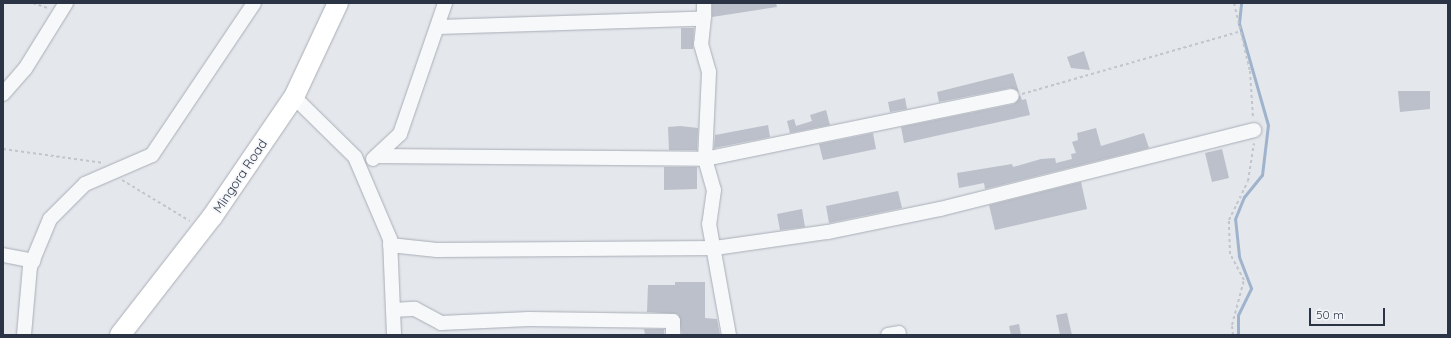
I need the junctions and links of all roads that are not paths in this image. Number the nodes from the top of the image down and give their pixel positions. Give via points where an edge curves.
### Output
1 (254, 3) edge
2 (338, 3) edge
3 (445, 3) edge
4 (63, 8) edge
5 (704, 10) edge
6 (438, 27) junction
7 (3, 94) edge
8 (1012, 96) road end
9 (294, 97) junction
10 (1254, 130) road end
11 (377, 156) junction
12 (705, 159) junction
13 (360, 169) junction
14 (390, 245) junction
15 (714, 248) junction
16 (3, 254) edge
17 (33, 261) junction
18 (393, 310) junction
19 (24, 335) edge
20 (120, 335) edge
21 (394, 335) edge
22 (673, 335) edge
23 (729, 335) edge

1 - 17 street via 152,155 85,184 50,218
2 - 9 highway, Mingora Road
3 - 6 street
4 - 7 street via 25,69
5 - 6 street
5 - 12 street via 701,44 709,72
6 - 11 street via 400,134
8 - 12 street
9 - 13 street via 355,157
9 - 20 highway, Mingora Road via 204,228
10 - 15 street via 940,209 828,232
11 - 12 street
11 - 13 street
12 - 15 street via 714,190 709,224
13 - 14 street
14 - 15 street via 437,250
14 - 18 street
15 - 23 street
16 - 17 street
17 - 19 street
18 - 21 street
18 - 22 street via 415,309 441,323 529,319 673,321

